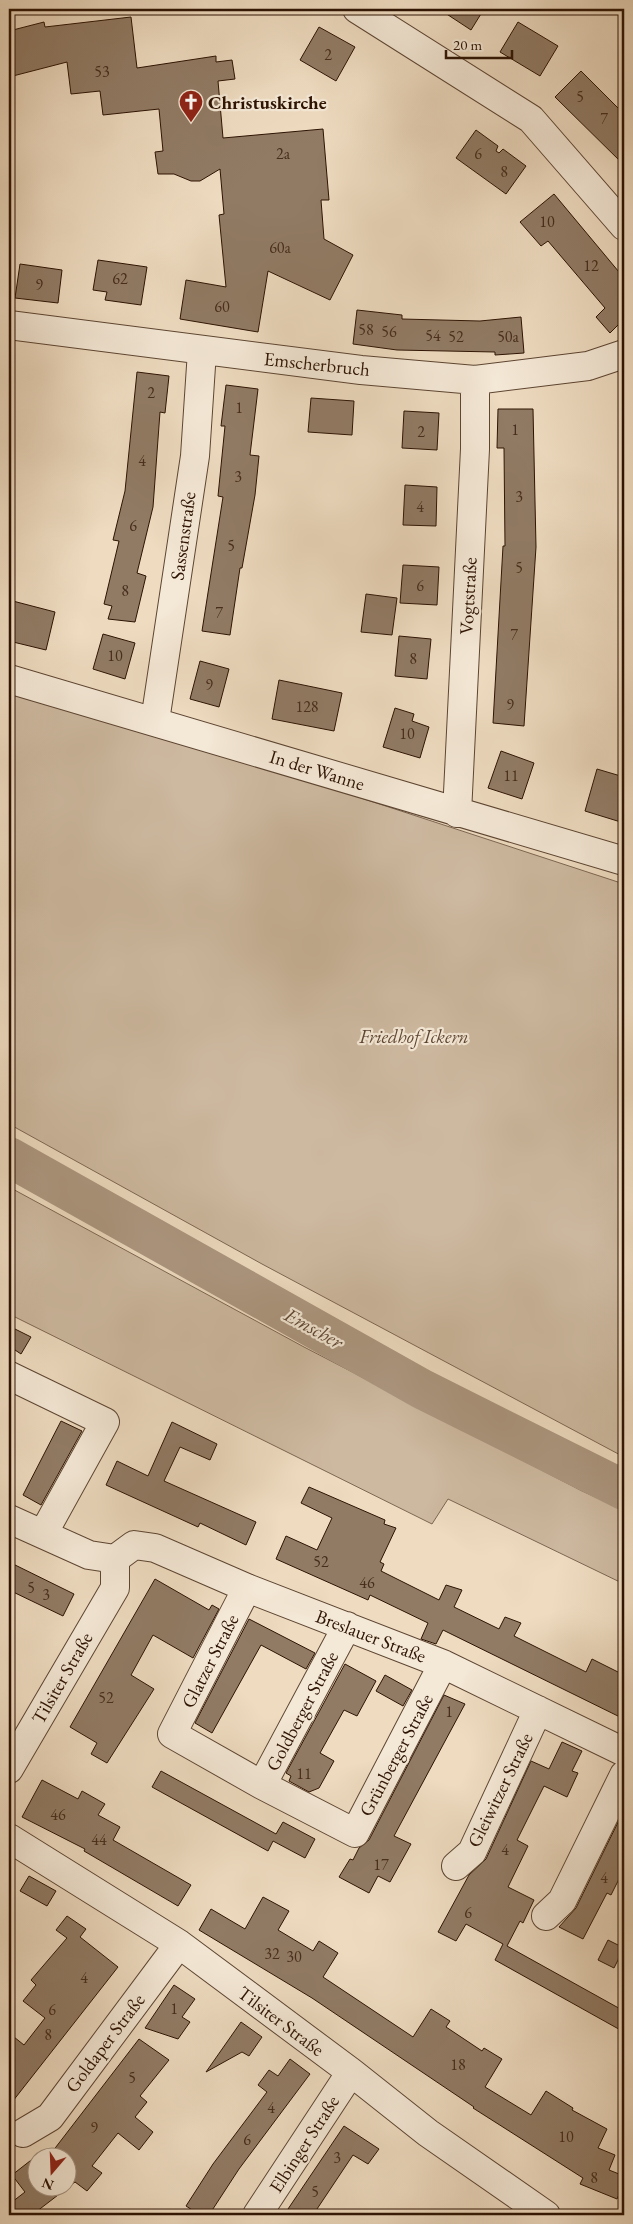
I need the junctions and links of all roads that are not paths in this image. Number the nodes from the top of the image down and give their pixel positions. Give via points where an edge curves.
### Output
1 (357, 9) edge
2 (624, 226) edge
3 (9, 325) edge
4 (202, 351) junction
5 (624, 354) edge
6 (475, 380) junction
7 (9, 679) edge
8 (155, 720) junction
9 (457, 813) junction
10 (624, 861) edge
11 (9, 1379) edge
12 (9, 1519) edge
13 (44, 1534) junction
14 (115, 1560) junction
15 (247, 1588) junction
16 (347, 1626) junction
17 (443, 1664) junction
18 (538, 1710) junction
19 (172, 1734) joint
20 (624, 1752) edge
21 (9, 1769) edge
22 (624, 1775) edge
23 (262, 1785) junction
24 (9, 1838) edge
25 (456, 1866) dead end
26 (546, 1916) dead end
27 (179, 1944) junction
28 (351, 2072) junction
29 (23, 2133) dead end
30 (543, 2214) edge
31 (257, 2215) edge

1 - 2 street via 531,119
3 - 4 street, Emscherbruch
4 - 6 street, Emscherbruch
4 - 8 street, Sassenstraße via 195,456
5 - 6 street, Emscherbruch via 588,366
6 - 9 street, Vogtstraße via 475,449
7 - 8 street, In der Wanne
8 - 9 street, In der Wanne
9 - 10 street, In der Wanne
11 - 13 street via 10,1376 105,1422
12 - 13 street
13 - 14 street via 89,1555
14 - 15 street, Breslauer Straße via 134,1546 155,1548
14 - 21 street, Tilsiter Straße via 115,1588
15 - 16 street, Breslauer Straße
15 - 19 street, Glatzer Straße
16 - 17 street, Breslauer Straße
16 - 23 street, Goldberger Straße
17 - 18 street, Breslauer Straße
17 - 23 street, Grünberger Straße via 355,1833
18 - 20 street, Breslauer Straße
18 - 25 street, Gleiwitzer Straße via 472,1852
19 - 23 street, Goldberger Straße
22 - 26 street via 562,1901
24 - 27 street, Tilsiter Straße
27 - 28 street, Tilsiter Straße
27 - 29 street, Goldaper Straße via 50,2117
28 - 30 street, Tilsiter Straße via 428,2133
28 - 31 street, Elbinger Straße

